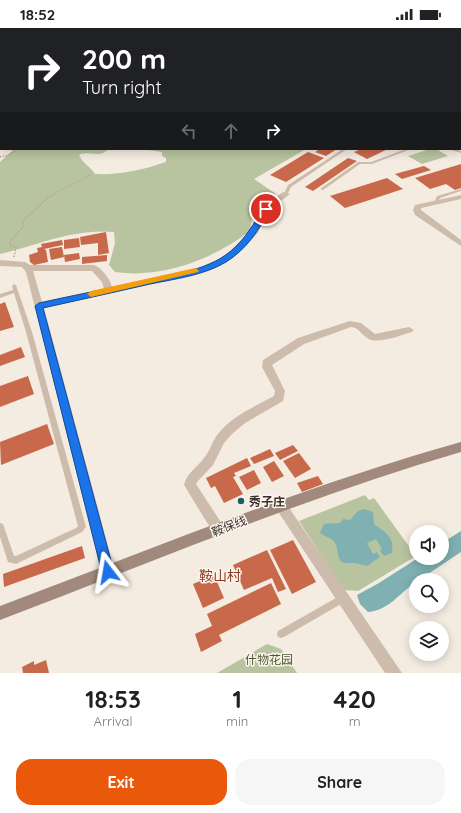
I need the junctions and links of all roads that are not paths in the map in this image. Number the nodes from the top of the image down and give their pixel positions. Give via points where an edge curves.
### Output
1 (343, 150) edge
2 (406, 150) edge
3 (322, 189) dead end
4 (461, 190) edge
5 (286, 194) joint
6 (461, 197) edge
7 (436, 203) junction
8 (461, 244) edge
9 (0, 263) edge
10 (28, 268) junction
11 (109, 290) junction
12 (0, 296) edge
13 (39, 306) junction
14 (409, 330) dead end
15 (461, 447) edge
16 (281, 506) junction
17 (0, 526) edge
18 (219, 530) junction
19 (108, 572) junction
20 (343, 598) junction
21 (0, 612) edge
22 (281, 634) dead end
23 (394, 673) edge

1 - 5 lane via 289,186
2 - 3 lane via 371,163 359,163
4 - 7 lane via 438,197
5 - 11 street via 266,209 254,232 222,261 203,269
6 - 7 street
7 - 8 street via 418,207 418,213
9 - 10 street via 25,265
10 - 11 street via 94,268 106,281
10 - 13 street
11 - 13 street
12 - 17 lane via 15,288 82,527 16,560 11,559
13 - 19 street
14 - 18 street via 371,338 354,323 301,341 267,363 280,391 279,398 246,416 228,430 214,449 210,460 190,480 190,485
15 - 16 main road, 鞍保线 via 395,466
16 - 18 main road, 鞍保线
16 - 20 street
18 - 19 main road, 鞍保线
19 - 21 main road, 鞍保线
20 - 22 lane
20 - 23 street

